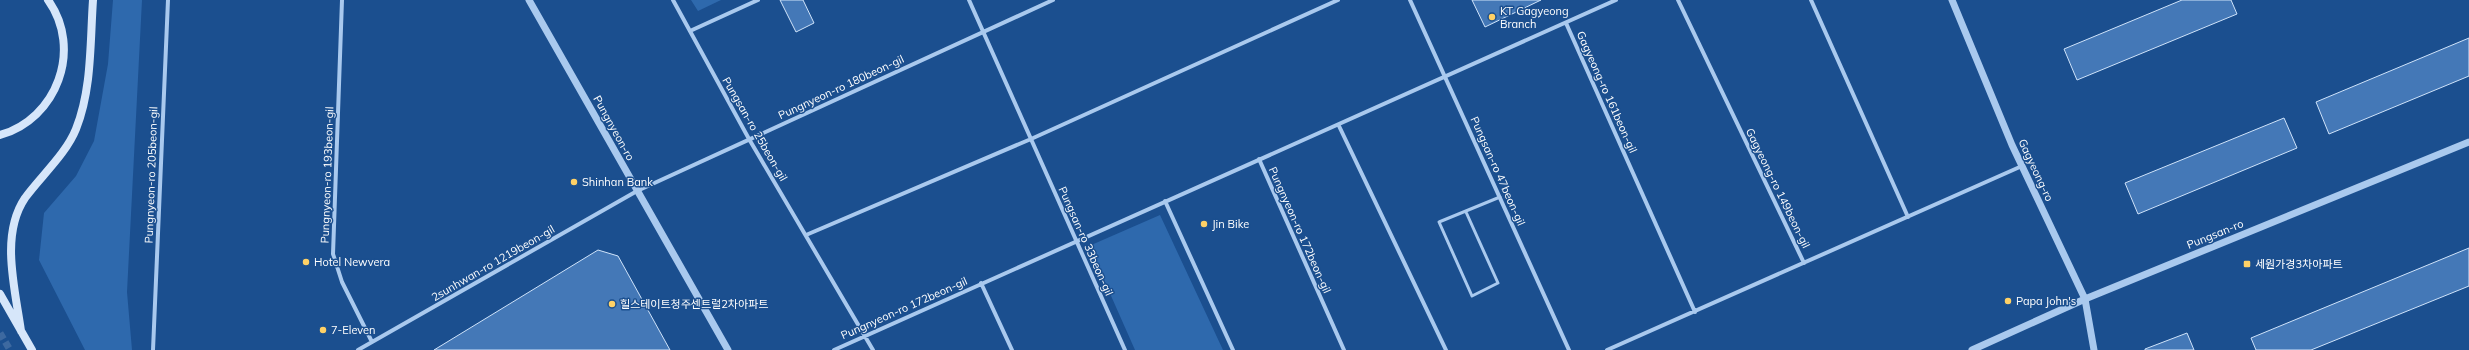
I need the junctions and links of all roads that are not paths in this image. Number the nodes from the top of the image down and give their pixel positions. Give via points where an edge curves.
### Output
1 (48, 0) edge
2 (93, 0) edge
3 (168, 0) edge
4 (342, 0) edge
5 (529, 0) edge
6 (673, 0) edge
7 (758, 0) edge
8 (969, 0) edge
9 (1053, 0) edge
10 (1338, 0) edge
11 (1410, 0) edge
12 (1616, 0) edge
13 (1678, 0) edge
14 (1811, 0) edge
15 (1952, 0) edge
16 (1566, 23) junction
17 (690, 31) junction
18 (984, 32) junction
19 (1445, 76) junction
20 (1339, 126) junction
21 (0, 135) edge
22 (749, 139) junction
23 (1031, 139) junction
24 (2469, 142) edge
25 (1259, 159) junction
26 (2022, 166) junction
27 (637, 191) junction
28 (1500, 197) junction
29 (1165, 201) junction
30 (1466, 212) junction
31 (1908, 217) junction
32 (806, 235) junction
33 (1076, 241) junction
34 (1804, 263) junction
35 (981, 283) junction
36 (0, 294) edge
37 (2085, 299) junction
38 (1695, 312) junction
39 (21, 331) junction
40 (865, 335) junction
41 (372, 342) junction
42 (32, 350) edge
43 (153, 350) edge
44 (358, 350) edge
45 (728, 350) edge
46 (834, 350) edge
47 (873, 350) edge
48 (1012, 350) edge
49 (1125, 350) edge
50 (1233, 350) edge
51 (1344, 350) edge
52 (1446, 350) edge
53 (1569, 350) edge
54 (1607, 350) edge
55 (1972, 350) edge
56 (2094, 350) edge

1 - 21 main road via 58,19 63,44 63,64 59,81 51,98 39,112 20,127
2 - 39 main road via 87,88 80,117 69,142 20,205 12,225 11,252
3 - 43 street, Pungnyeon-ro 205beon-gil
4 - 41 street, Pungnyeon-ro 193beon-gil via 333,254 342,282
5 - 27 street, Pungnyeon-ro
6 - 17 street, Pungsan-ro 25beon-gil
7 - 17 street
8 - 18 street
9 - 18 street, Pungnyeon-ro 180beon-gil
10 - 23 street
11 - 19 street, Pungsan-ro 47beon-gil
12 - 16 street, Gagyeong-ro 161beon-gil
13 - 34 street, Gagyeong-ro 149beon-gil
14 - 31 street
15 - 26 street, Gagyeong-ro
16 - 19 street, Gagyeong-ro 161beon-gil
16 - 38 street, Gagyeong-ro 161beon-gil
17 - 22 street, Pungsan-ro 25beon-gil
18 - 22 street, Pungnyeon-ro 180beon-gil
18 - 23 street, Pungsan-ro 33beon-gil
19 - 20 street, Pungnyeon-ro 172beon-gil
19 - 28 street, Pungsan-ro 47beon-gil
20 - 25 street, Pungnyeon-ro 172beon-gil
20 - 52 street
22 - 27 street, Pungnyeon-ro 180beon-gil
22 - 32 street, Pungsan-ro 25beon-gil
23 - 32 street
23 - 33 street, Pungsan-ro 33beon-gil
24 - 37 street, Pungsan-ro
25 - 29 street, Pungnyeon-ro 172beon-gil
25 - 51 street, Pungnyeon-ro 172beon-gil
26 - 31 street, Gagyeong-ro 149beon-gil
26 - 37 street, Gagyeong-ro
27 - 41 street, 2sunhwan-ro 1219beon-gil
27 - 45 street, Pungnyeon-ro
28 - 30 lane
28 - 53 street, Pungsan-ro 47beon-gil
29 - 33 street, Pungnyeon-ro 172beon-gil
29 - 50 street
30 - 30 lane via 1498,283 1472,296 1439,222
31 - 34 street, Gagyeong-ro 149beon-gil
32 - 40 street, Pungsan-ro 25beon-gil
33 - 35 street, Pungnyeon-ro 172beon-gil
33 - 49 street, Pungsan-ro 33beon-gil
34 - 38 street, Gagyeong-ro 149beon-gil
35 - 40 street, Pungnyeon-ro 172beon-gil
35 - 48 street, Pungnyeon-ro 172beon-gil
36 - 39 main road
37 - 55 street, Pungsan-ro
37 - 56 street, Gagyeong-ro
38 - 54 street, Gagyeong-ro 149beon-gil
39 - 42 main road
40 - 46 street, Pungnyeon-ro 172beon-gil
40 - 47 street, Pungsan-ro 25beon-gil
41 - 44 street, 2sunhwan-ro 1219beon-gil

